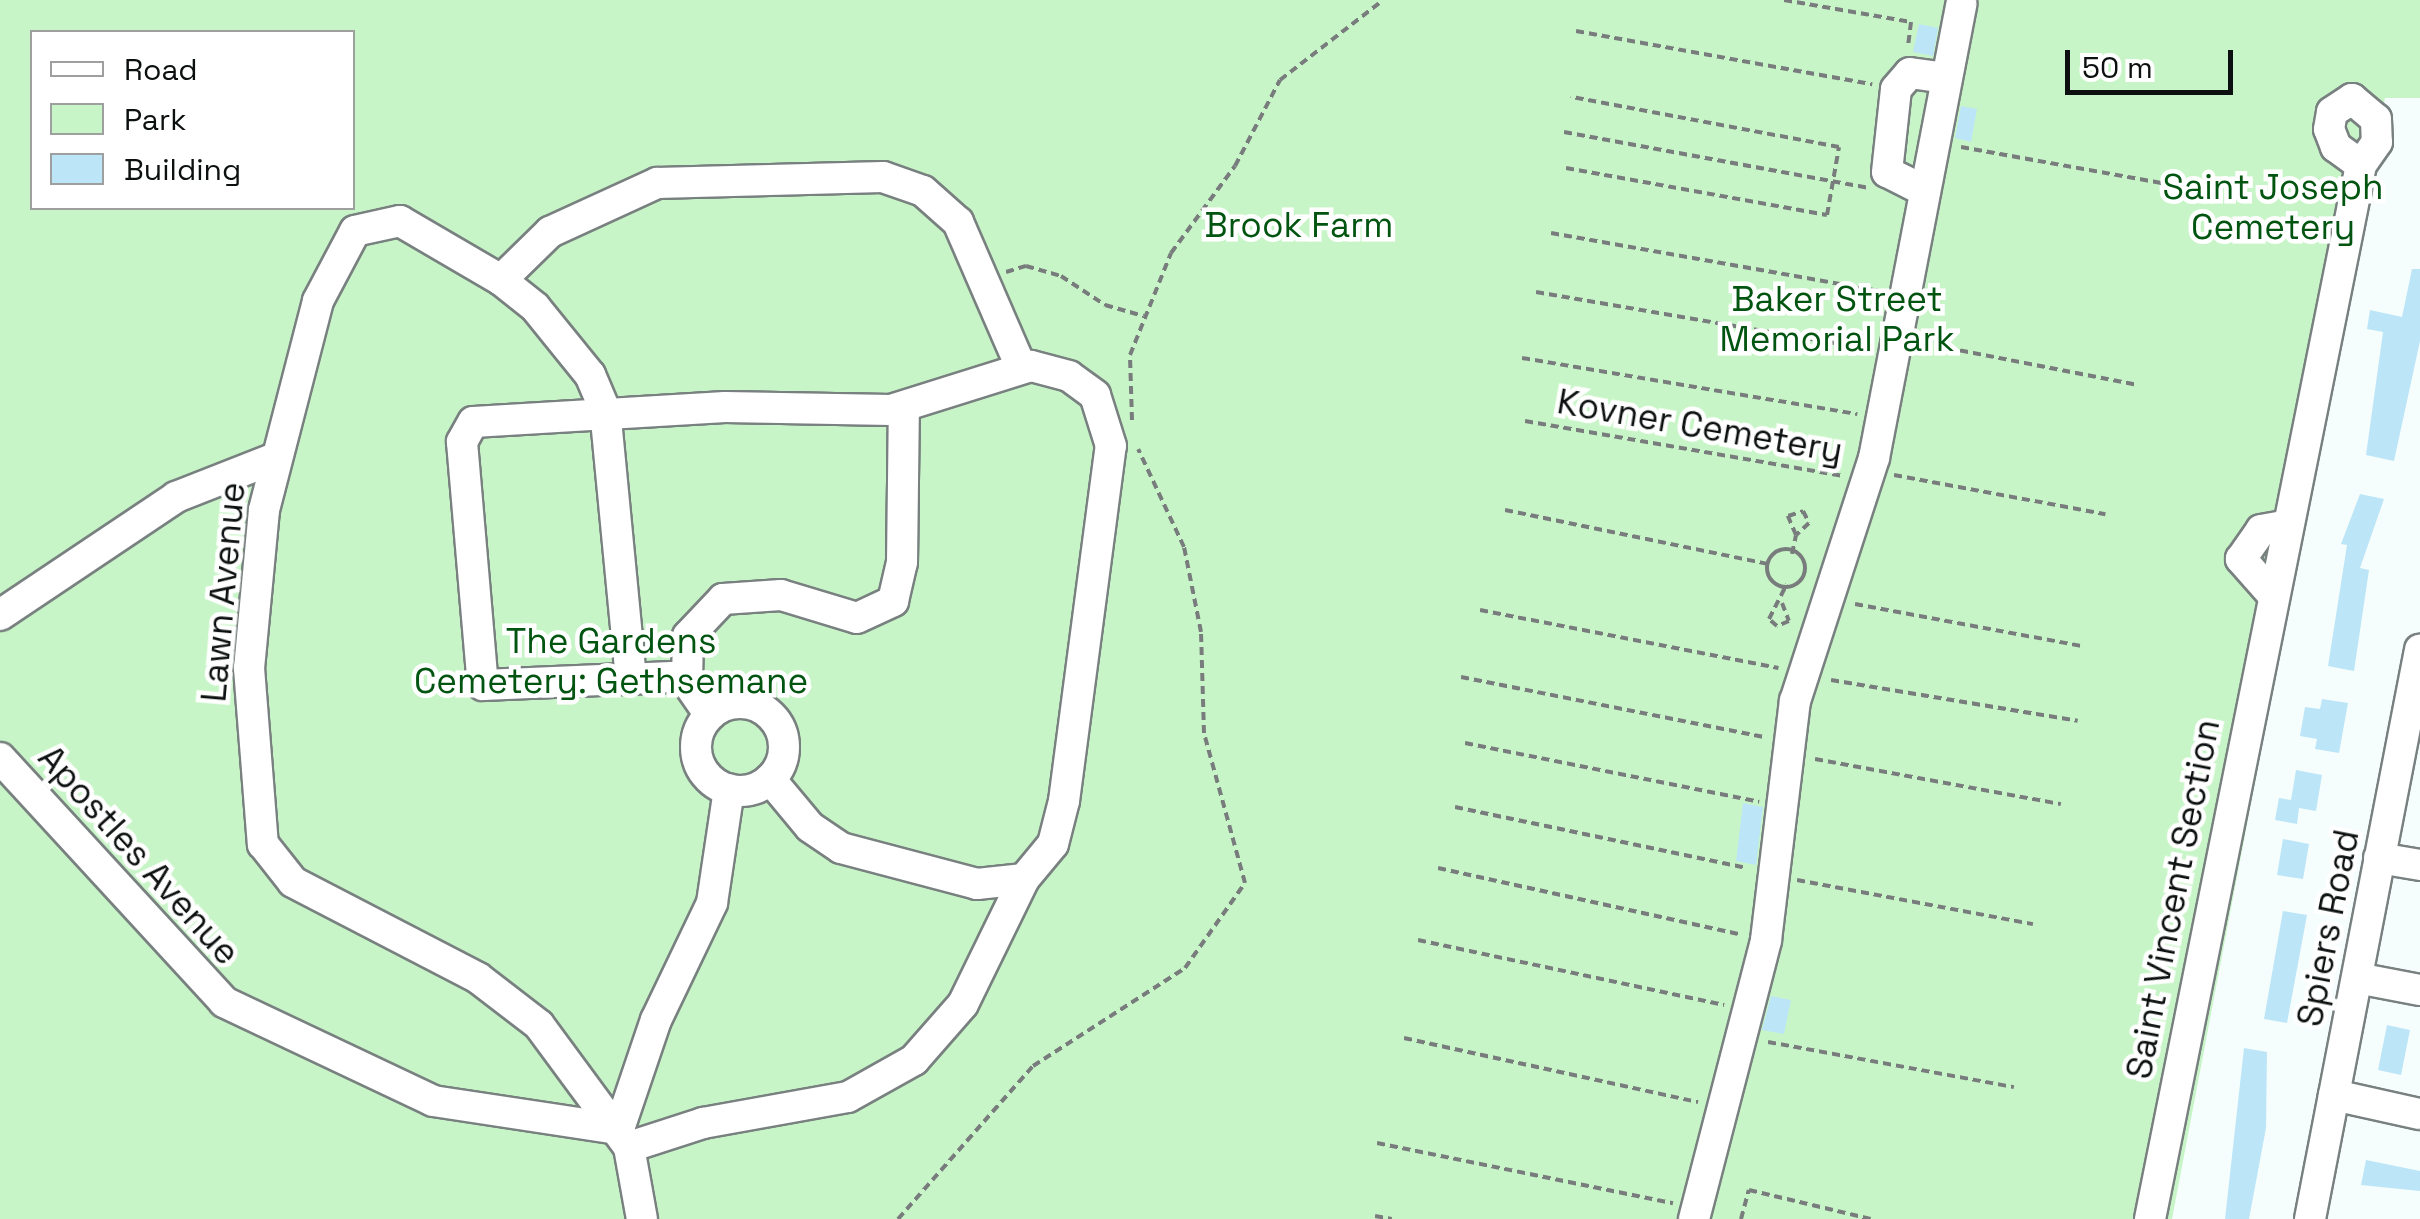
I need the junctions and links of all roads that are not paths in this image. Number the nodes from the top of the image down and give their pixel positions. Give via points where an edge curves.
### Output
1 (1962, 3) dead end
2 (1947, 78) junction
3 (2361, 164) dead end
4 (1914, 188) junction
5 (501, 280) junction
6 (1020, 367) junction
7 (904, 409) junction
8 (605, 410) junction
9 (273, 458) junction
10 (0, 615) edge
11 (2420, 650) edge
12 (632, 679) junction
13 (687, 682) junction
14 (710, 714) junction
15 (2412, 729) edge
16 (0, 758) edge
17 (770, 779) junction
18 (729, 790) junction
19 (2380, 858) junction
20 (2420, 865) edge
21 (1024, 879) junction
22 (2357, 978) junction
23 (2420, 990) edge
24 (2334, 1095) junction
25 (2420, 1114) edge
26 (624, 1138) junction
27 (1696, 1213) edge
28 (642, 1219) edge
29 (2150, 1219) edge
30 (2310, 1219) edge

1 - 2 street
2 - 4 street via 1935,142
2 - 4 street via 1900,82 1885,164
3 - 29 street, Saint Vincent Section
4 - 27 street via 1905,295 1869,475 1802,674 1766,940
5 - 6 street via 550,232 657,183 855,175 903,182 934,198 965,232
5 - 8 street, Lawn Avenue via 583,365
5 - 9 street, Lawn Avenue via 400,222 356,231 318,301
6 - 7 street
6 - 21 street via 1078,380 1100,402 1110,436 1064,802 1053,844
7 - 8 street
7 - 13 street via 902,563 893,600 857,618 781,594 723,600 688,636
8 - 12 street
8 - 12 street via 487,416 467,427 462,442 478,664 490,689
9 - 10 street via 176,497
9 - 26 street, Lawn Avenue via 249,668 265,852 293,882 520,1008
11 - 15 street, Spiers Road
12 - 13 street
13 - 14 street
14 - 17 street via 743,703 775,719 784,754
14 - 18 street via 698,732 698,761
15 - 19 street, Spiers Road
16 - 26 street, Apostles Avenue via 224,1002 434,1101
17 - 18 street
17 - 21 street via 810,827 842,848 978,884
18 - 26 street via 712,902 656,1020
19 - 20 street
19 - 22 street, Spiers Road
21 - 26 street via 952,1021 898,1072 834,1102
22 - 23 street
22 - 24 street, Spiers Road
24 - 25 street
24 - 30 street, Spiers Road
26 - 28 street

